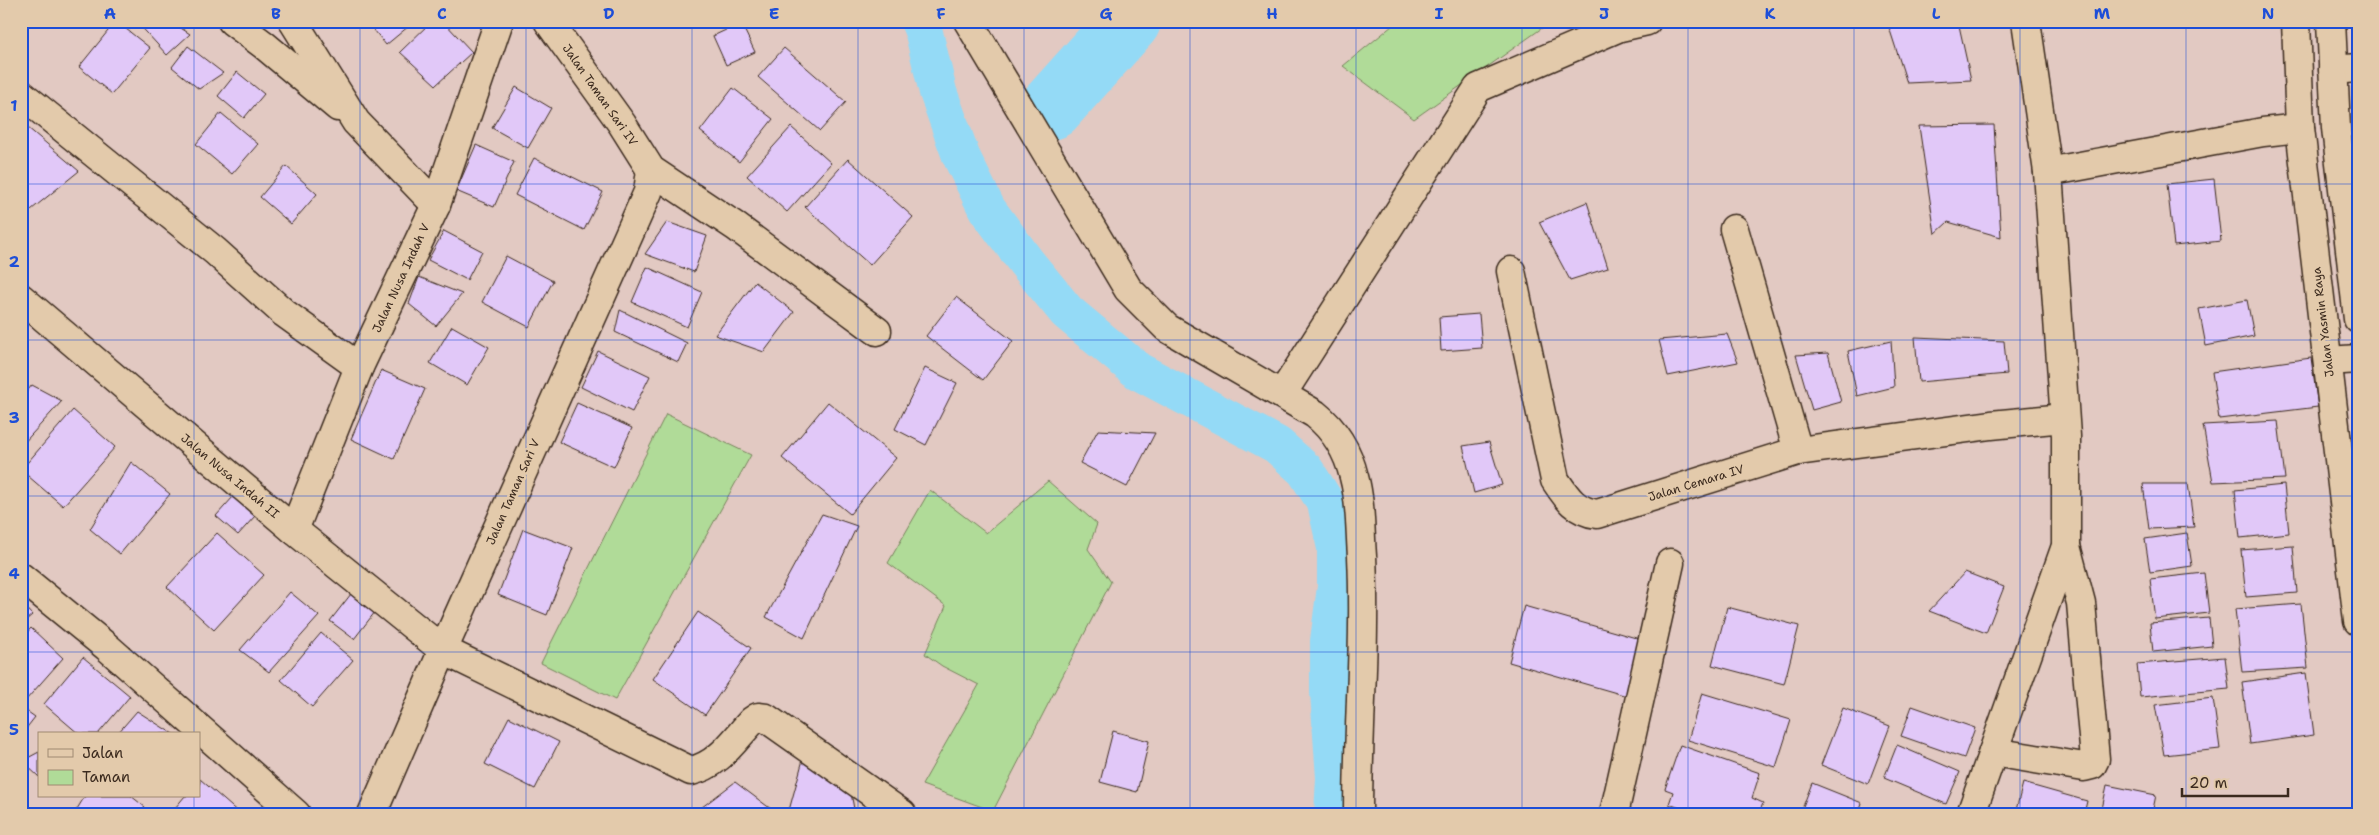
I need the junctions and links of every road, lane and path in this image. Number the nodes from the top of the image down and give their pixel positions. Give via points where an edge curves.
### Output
1 (232, 21) edge
2 (293, 21) edge
3 (499, 21) edge
4 (548, 21) edge
5 (968, 21) edge
6 (1647, 21) edge
7 (2026, 21) edge
8 (2296, 21) edge
9 (2331, 21) edge
10 (2345, 69) edge
11 (21, 94) edge
12 (356, 122) junction
13 (2300, 128) junction
14 (651, 170) junction
15 (2048, 172) junction
16 (436, 204) junction
17 (1734, 228) dead end
18 (1510, 271) dead end
19 (21, 298) edge
20 (2358, 319) edge
21 (876, 331) dead end
22 (2358, 358) edge
23 (2328, 361) junction
24 (359, 367) junction
25 (1282, 394) junction
26 (2064, 418) junction
27 (1798, 451) junction
28 (294, 530) junction
29 (2066, 546) junction
30 (1670, 563) dead end
31 (21, 577) edge
32 (2358, 621) edge
33 (443, 650) junction
34 (1993, 752) junction
35 (296, 814) edge
36 (372, 814) edge
37 (902, 814) edge
38 (1358, 814) edge
39 (1614, 814) edge
40 (1971, 814) edge

1 - 12 street
2 - 12 street
3 - 16 street, Jalan Nusa Indah V
4 - 14 street, Jalan Taman Sari IV
5 - 25 street via 1128,289 1167,328
6 - 25 street via 1620,27 1478,88
7 - 15 street
8 - 13 street, Jalan Yasmin Raya
9 - 10 street
10 - 20 street via 2336,128
11 - 24 street via 215,252 284,313
12 - 16 street
13 - 15 street
13 - 23 street, Jalan Yasmin Raya
14 - 21 street via 735,226
14 - 33 street, Jalan Taman Sari V via 648,192
15 - 26 street
16 - 24 street, Jalan Nusa Indah V
17 - 27 street
18 - 27 street, Jalan Cemara IV via 1555,480 1569,502 1585,512 1597,514
19 - 28 street, Jalan Nusa Indah II
22 - 23 street
23 - 32 street, Jalan Yasmin Raya
24 - 28 street, Jalan Nusa Indah V
25 - 38 street via 1329,426 1342,445 1354,477 1360,518 1364,598
26 - 27 street, Jalan Cemara IV
26 - 29 street
28 - 33 street, Jalan Nusa Indah II
29 - 34 street
29 - 34 street via 2081,603 2095,759 2092,765 2084,767
30 - 39 street
31 - 35 street via 107,647
33 - 36 street, Jalan Taman Sari V
33 - 37 street, Jalan Nusa Indah II via 691,771 703,769 714,762 752,721 758,717 766,718
34 - 40 street

